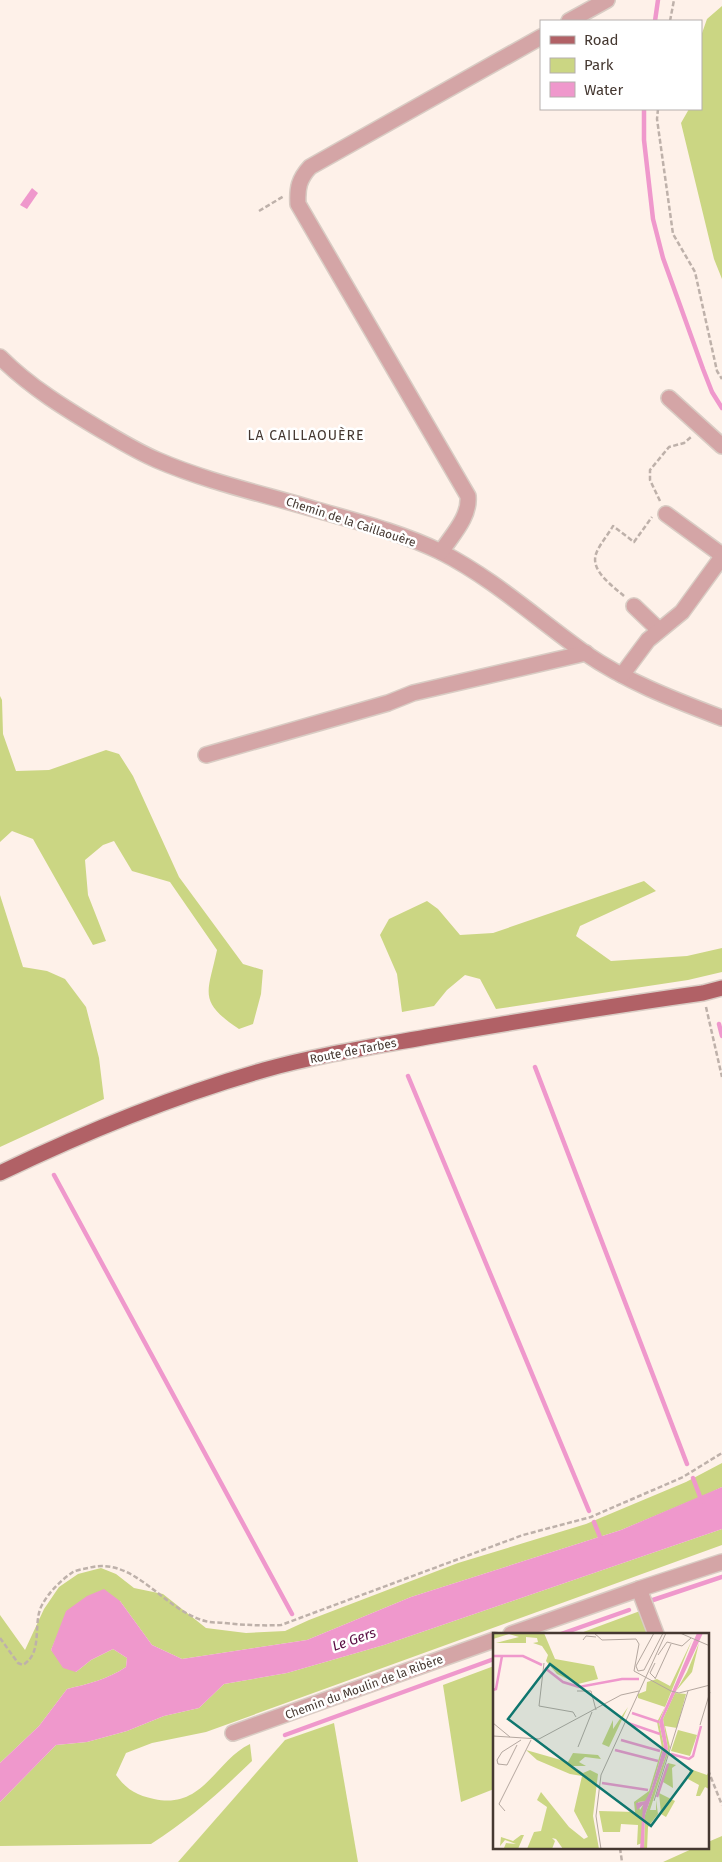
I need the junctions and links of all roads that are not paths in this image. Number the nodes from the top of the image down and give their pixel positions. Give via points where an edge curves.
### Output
1 (607, 0) edge
2 (571, 20) edge
3 (540, 38) edge
4 (0, 357) edge
5 (669, 398) dead end
6 (722, 446) edge
7 (666, 514) road end
8 (440, 552) junction
9 (722, 556) edge
10 (634, 606) road end
11 (659, 630) junction
12 (586, 654) junction
13 (622, 675) junction
14 (722, 718) edge
15 (206, 755) dead end
16 (722, 988) edge
17 (0, 1173) edge
18 (722, 1562) edge
19 (639, 1589) junction
20 (514, 1633) edge
21 (656, 1633) edge
22 (493, 1640) edge
23 (233, 1734) dead end

1 - 2 street
3 - 8 street via 310,167 297,188 298,204 468,496 466,515
4 - 8 street, Chemin de la Caillaouère via 24,379 80,418 157,460 376,527
5 - 6 street
7 - 9 street
8 - 12 street, Chemin de la Caillaouère via 512,596
9 - 11 street via 682,612
10 - 11 street
11 - 13 street
12 - 13 street, Chemin de la Caillaouère
12 - 15 street via 412,693 388,703
13 - 14 street, Chemin de la Caillaouère via 666,697
16 - 17 main road, Route de Tarbes via 326,1055 271,1068 114,1121
18 - 19 street
19 - 20 street
19 - 21 street
22 - 23 street, Chemin du Moulin de la Ribère

